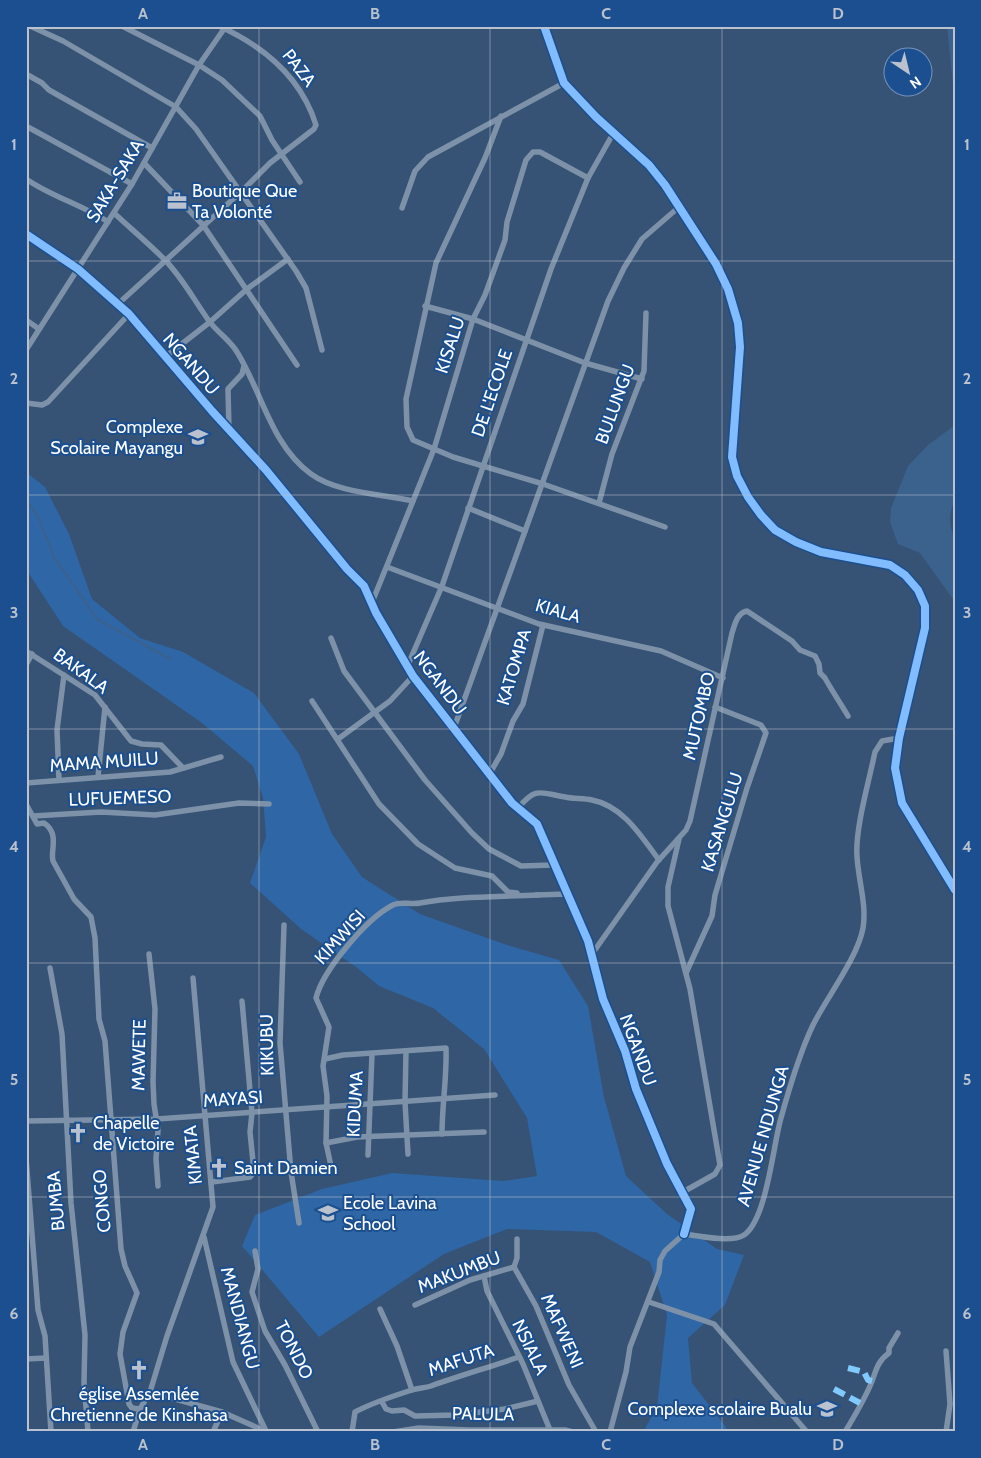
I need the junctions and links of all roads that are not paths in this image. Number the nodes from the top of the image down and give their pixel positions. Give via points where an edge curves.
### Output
1 (30, 26) edge
2 (122, 26) edge
3 (544, 26) edge
4 (223, 27) edge
5 (200, 65) junction
6 (26, 74) edge
7 (564, 83) junction
8 (176, 107) junction
9 (500, 116) junction
10 (26, 126) edge
11 (614, 132) junction
12 (152, 148) junction
13 (282, 154) junction
14 (144, 164) junction
15 (588, 178) junction
16 (26, 179) edge
17 (300, 182) dead end
18 (132, 184) junction
19 (240, 193) junction
20 (679, 207) junction
21 (402, 208) dead end
22 (114, 213) junction
23 (108, 222) junction
24 (203, 225) junction
25 (26, 234) edge
26 (288, 259) junction
27 (165, 260) junction
28 (78, 268) junction
29 (248, 289) junction
30 (118, 304) junction
31 (426, 306) junction
32 (646, 313) dead end
33 (129, 314) junction
34 (473, 319) junction
35 (26, 320) edge
36 (210, 322) junction
37 (40, 329) junction
38 (526, 341) junction
39 (26, 350) edge
40 (322, 350) dead end
41 (165, 357) junction
42 (585, 363) junction
43 (297, 365) dead end
44 (244, 366) junction
45 (642, 379) junction
46 (26, 404) edge
47 (229, 431) junction
48 (434, 449) junction
49 (482, 466) junction
50 (543, 484) junction
51 (413, 501) junction
52 (599, 503) junction
53 (468, 508) junction
54 (665, 527) dead end
55 (526, 531) junction
56 (387, 567) junction
57 (442, 586) junction
58 (371, 605) junction
59 (498, 607) junction
60 (543, 625) junction
61 (331, 638) dead end
62 (29, 652) edge
63 (26, 665) edge
64 (408, 667) junction
65 (64, 675) junction
66 (414, 676) junction
67 (723, 678) junction
68 (312, 701) dead end
69 (105, 707) junction
70 (716, 707) junction
71 (374, 712) junction
72 (848, 716) dead end
73 (454, 728) junction
74 (899, 738) junction
75 (338, 739) junction
76 (222, 757) dead end
77 (183, 768) junction
78 (490, 773) junction
79 (98, 777) junction
80 (59, 780) junction
81 (26, 783) edge
82 (26, 804) edge
83 (269, 804) dead end
84 (518, 808) junction
85 (32, 816) junction
86 (679, 838) junction
87 (659, 860) junction
88 (553, 865) junction
89 (955, 890) edge
90 (568, 894) junction
91 (538, 895) junction
92 (284, 924) dead end
93 (150, 954) dead end
94 (592, 954) junction
95 (50, 968) dead end
96 (686, 973) junction
97 (193, 978) dead end
98 (242, 1002) dead end
99 (406, 1050) junction
100 (372, 1054) junction
101 (325, 1059) junction
102 (495, 1095) dead end
103 (442, 1100) junction
104 (405, 1102) junction
105 (370, 1103) junction
106 (326, 1108) junction
107 (285, 1111) junction
108 (252, 1113) junction
109 (204, 1116) junction
110 (157, 1119) junction
111 (26, 1121) edge
112 (66, 1121) junction
113 (111, 1121) junction
114 (484, 1132) dead end
115 (442, 1134) junction
116 (406, 1135) junction
117 (368, 1137) junction
118 (326, 1143) junction
119 (408, 1154) dead end
120 (368, 1155) dead end
121 (26, 1158) edge
122 (331, 1166) dead end
123 (212, 1182) junction
124 (158, 1186) dead end
125 (683, 1192) junction
126 (299, 1223) dead end
127 (684, 1234) junction
128 (204, 1237) junction
129 (517, 1239) dead end
130 (255, 1251) dead end
131 (514, 1267) junction
132 (484, 1276) junction
133 (649, 1302) junction
134 (415, 1305) dead end
135 (380, 1309) dead end
136 (898, 1332) dead end
137 (946, 1351) dead end
138 (519, 1357) junction
139 (46, 1358) junction
140 (26, 1359) edge
141 (412, 1390) junction
142 (150, 1392) junction
143 (538, 1401) junction
144 (382, 1402) junction
145 (140, 1409) junction
146 (222, 1412) junction
147 (550, 1430) junction
148 (51, 1432) edge
149 (88, 1432) edge
150 (133, 1432) edge
151 (213, 1432) edge
152 (266, 1432) edge
153 (318, 1432) edge
154 (352, 1432) edge
155 (393, 1432) edge
156 (573, 1432) edge
157 (596, 1432) edge
158 (610, 1432) edge
159 (807, 1432) edge
160 (845, 1432) edge
161 (946, 1432) edge

1 - 8 street via 63,41
2 - 5 street
3 - 7 street
4 - 5 street, SAKA-SAKA
4 - 13 street, PAZA via 268,54 300,90 316,125
5 - 8 street, SAKA-SAKA
5 - 13 street via 222,80 260,116
6 - 12 street
7 - 9 street
7 - 11 street
8 - 12 street, SAKA-SAKA
8 - 19 street via 196,129
9 - 21 street via 420,163
9 - 31 street via 485,158 436,264
10 - 18 street
11 - 15 street, DE L'ECOLE
11 - 20 street via 649,165
12 - 14 street, SAKA-SAKA
13 - 17 street
13 - 19 street
14 - 18 street, SAKA-SAKA
14 - 24 street
15 - 34 street, KISALU via 540,152 528,156 507,222 505,240
15 - 38 street, DE L'ECOLE via 551,268
16 - 23 street
18 - 22 street, SAKA-SAKA
19 - 24 street
19 - 26 street
20 - 42 street via 642,239 624,268
20 - 74 street via 716,264 728,289 738,323 740,347 732,456 737,476 748,496 775,530 796,542 821,552 890,565 905,575 918,590 925,606 925,628
22 - 23 street, SAKA-SAKA
22 - 27 street
23 - 28 street, SAKA-SAKA
24 - 27 street
24 - 29 street
25 - 28 street, NGANDU
26 - 29 street
26 - 40 street via 306,288
27 - 30 street
27 - 36 street
28 - 30 street, NGANDU
28 - 37 street, SAKA-SAKA
29 - 36 street
29 - 43 street
30 - 33 street, NGANDU
31 - 34 street
31 - 48 street via 406,399 410,435
32 - 45 street, BULUNGU via 646,359
33 - 41 street, NGANDU
33 - 46 street via 48,402
34 - 38 street
34 - 48 street, KISALU
35 - 37 street
36 - 41 street
36 - 44 street via 237,351
37 - 39 street, SAKA-SAKA
38 - 42 street
38 - 49 street, DE L'ECOLE
41 - 47 street, NGANDU
42 - 45 street
42 - 50 street
44 - 47 street via 242,374 228,389
44 - 51 street via 258,390 276,435 309,473 359,492
45 - 52 street, BULUNGU via 612,454
47 - 58 street, NGANDU via 364,586
48 - 49 street
48 - 51 street, KISALU
49 - 50 street
49 - 53 street, DE L'ECOLE
50 - 52 street
50 - 55 street
51 - 56 street, KISALU
52 - 54 street
53 - 55 street
53 - 57 street, DE L'ECOLE
55 - 59 street
56 - 57 street, KIALA
56 - 58 street, KISALU
57 - 59 street, KIALA
57 - 64 street, DE L'ECOLE
58 - 64 street, NGANDU
59 - 60 street, KIALA
59 - 73 street
60 - 67 street, KIALA via 661,651
60 - 78 street, KATOMPA via 523,704
61 - 71 street via 344,671
62 - 63 street
62 - 65 street, BAKALA
64 - 66 street, NGANDU
65 - 69 street, BAKALA via 95,695
65 - 80 street via 57,730
66 - 71 street
66 - 73 street, NGANDU
67 - 70 street, MUTOMBO
67 - 72 street, MUTOMBO via 732,633 739,616 747,611 792,641 800,650 815,656 820,664 820,673 838,695
68 - 75 street
69 - 77 street, BAKALA via 131,741 160,745
69 - 79 street
70 - 86 street, MUTOMBO via 690,821
70 - 96 street, KASANGULU via 761,725 766,733 747,788 712,916
71 - 75 street
71 - 88 street via 441,800 489,849 521,866
73 - 78 street, NGANDU
74 - 89 street via 894,768 902,803
74 - 127 street, AVENUE NDUNGA via 882,741 874,752 857,855 864,920 862,932 812,1027 781,1118 769,1182 759,1211 747,1232 737,1238
75 - 91 street via 382,808 425,849 455,868 492,876 508,892
76 - 77 street, MAMA MUILU
77 - 79 street, MAMA MUILU via 170,772
78 - 84 street, NGANDU
79 - 80 street, MAMA MUILU
80 - 81 street, MAMA MUILU
82 - 85 street
83 - 85 street, LUFUEMESO via 239,803 155,815 101,812
84 - 87 street via 527,797 540,792 608,805 628,820
84 - 88 street, NGANDU via 537,824
85 - 113 street, CONGO via 37,824 46,824 54,840 53,861 74,899 91,917
86 - 87 street, MUTOMBO
86 - 96 street via 668,887 668,906
87 - 94 street, MUTOMBO
88 - 90 street, NGANDU
90 - 91 street
90 - 94 street, NGANDU
91 - 101 street, KIMWISI via 437,899 393,905 364,929 326,972 316,998 329,1027
92 - 107 street, KIKUBU via 280,1043
93 - 110 street, MAWETE via 155,1009 153,1097
94 - 125 street, NGANDU via 603,999 625,1051 636,1089 666,1164
95 - 112 street, BUMBA via 62,1034
96 - 125 street via 720,1165 715,1174
97 - 109 street, KIMATA
98 - 108 street
99 - 100 street
99 - 103 street via 446,1048
99 - 104 street
100 - 101 street
100 - 105 street, KIDUMA
101 - 106 street, KIMWISI
102 - 103 street, MAYASI
103 - 104 street, MAYASI
103 - 115 street
104 - 105 street, MAYASI
104 - 116 street
105 - 106 street, MAYASI
105 - 117 street, KIDUMA
106 - 107 street, MAYASI
106 - 118 street, KIMWISI
107 - 108 street, MAYASI
107 - 126 street, KIKUBU
108 - 109 street, MAYASI
108 - 123 street via 250,1132 254,1172 250,1177
109 - 110 street, MAYASI
109 - 123 street, KIMATA
110 - 113 street, MAYASI
110 - 124 street, MAWETE
111 - 112 street, MAYASI
112 - 113 street, MAYASI
112 - 149 street, BUMBA via 85,1335
113 - 145 street, CONGO via 121,1249 137,1292 123,1332 120,1354 129,1404
114 - 115 street
115 - 116 street
116 - 117 street
116 - 119 street
117 - 118 street
117 - 120 street, KIDUMA
118 - 122 street, KIMWISI
121 - 139 street via 38,1310 45,1336
123 - 128 street, KIMATA via 213,1207
125 - 127 street, NGANDU via 691,1209
127 - 133 street via 665,1250
128 - 142 street, KIMATA
128 - 152 street, MANDIANGU via 233,1362
129 - 131 street via 518,1258
130 - 153 street, TONDO via 258,1268 252,1292 265,1332
131 - 132 street, MAKUMBU
131 - 157 street, MAFWENI via 536,1306 569,1385
132 - 134 street, MAKUMBU
132 - 138 street, NSIALA via 487,1291
133 - 158 street via 630,1347
133 - 159 street via 714,1324
135 - 141 street
136 - 160 street via 889,1353 875,1370 870,1387
137 - 161 street via 950,1404
138 - 141 street, MAFUTA
138 - 143 street, NSIALA
139 - 140 street
139 - 148 street
141 - 144 street, MAFUTA
142 - 145 street, KIMATA
142 - 146 street
143 - 144 street via 505,1410 415,1416 404,1410 386,1409
143 - 147 street, NSIALA
144 - 154 street, MAFUTA via 355,1412
145 - 150 street, KIMATA
146 - 151 street
146 - 152 street
147 - 155 street, PALULA via 419,1428
147 - 156 street, PALULA

